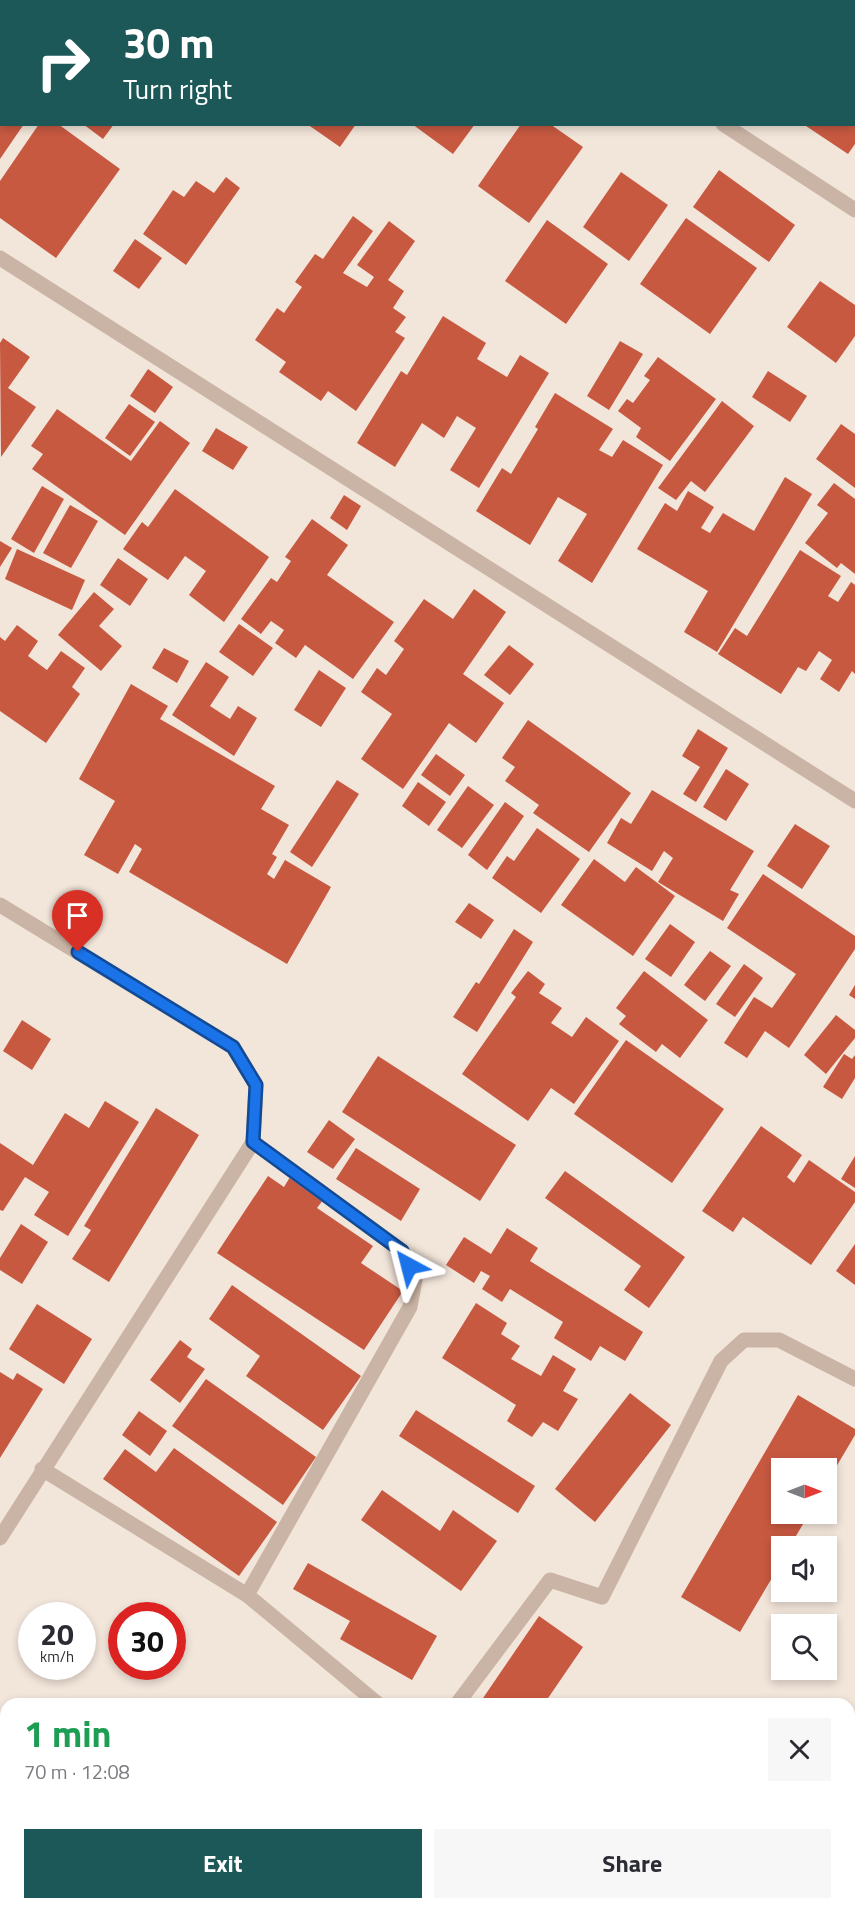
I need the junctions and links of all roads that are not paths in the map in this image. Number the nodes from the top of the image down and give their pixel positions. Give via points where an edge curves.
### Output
1 (726, 126) edge
2 (855, 210) edge
3 (0, 258) edge
4 (855, 801) edge
5 (0, 905) edge
6 (253, 1142) junction
7 (855, 1379) edge
8 (42, 1469) junction
9 (0, 1538) edge
10 (247, 1595) junction
11 (371, 1698) edge
12 (462, 1698) edge

1 - 2 street
3 - 4 street
5 - 6 street via 233,1047 256,1085
6 - 8 street
6 - 10 street via 402,1251 416,1280 410,1307
7 - 12 street via 779,1340 744,1340 721,1360 602,1597 550,1580
8 - 9 street
8 - 10 street
10 - 11 street

